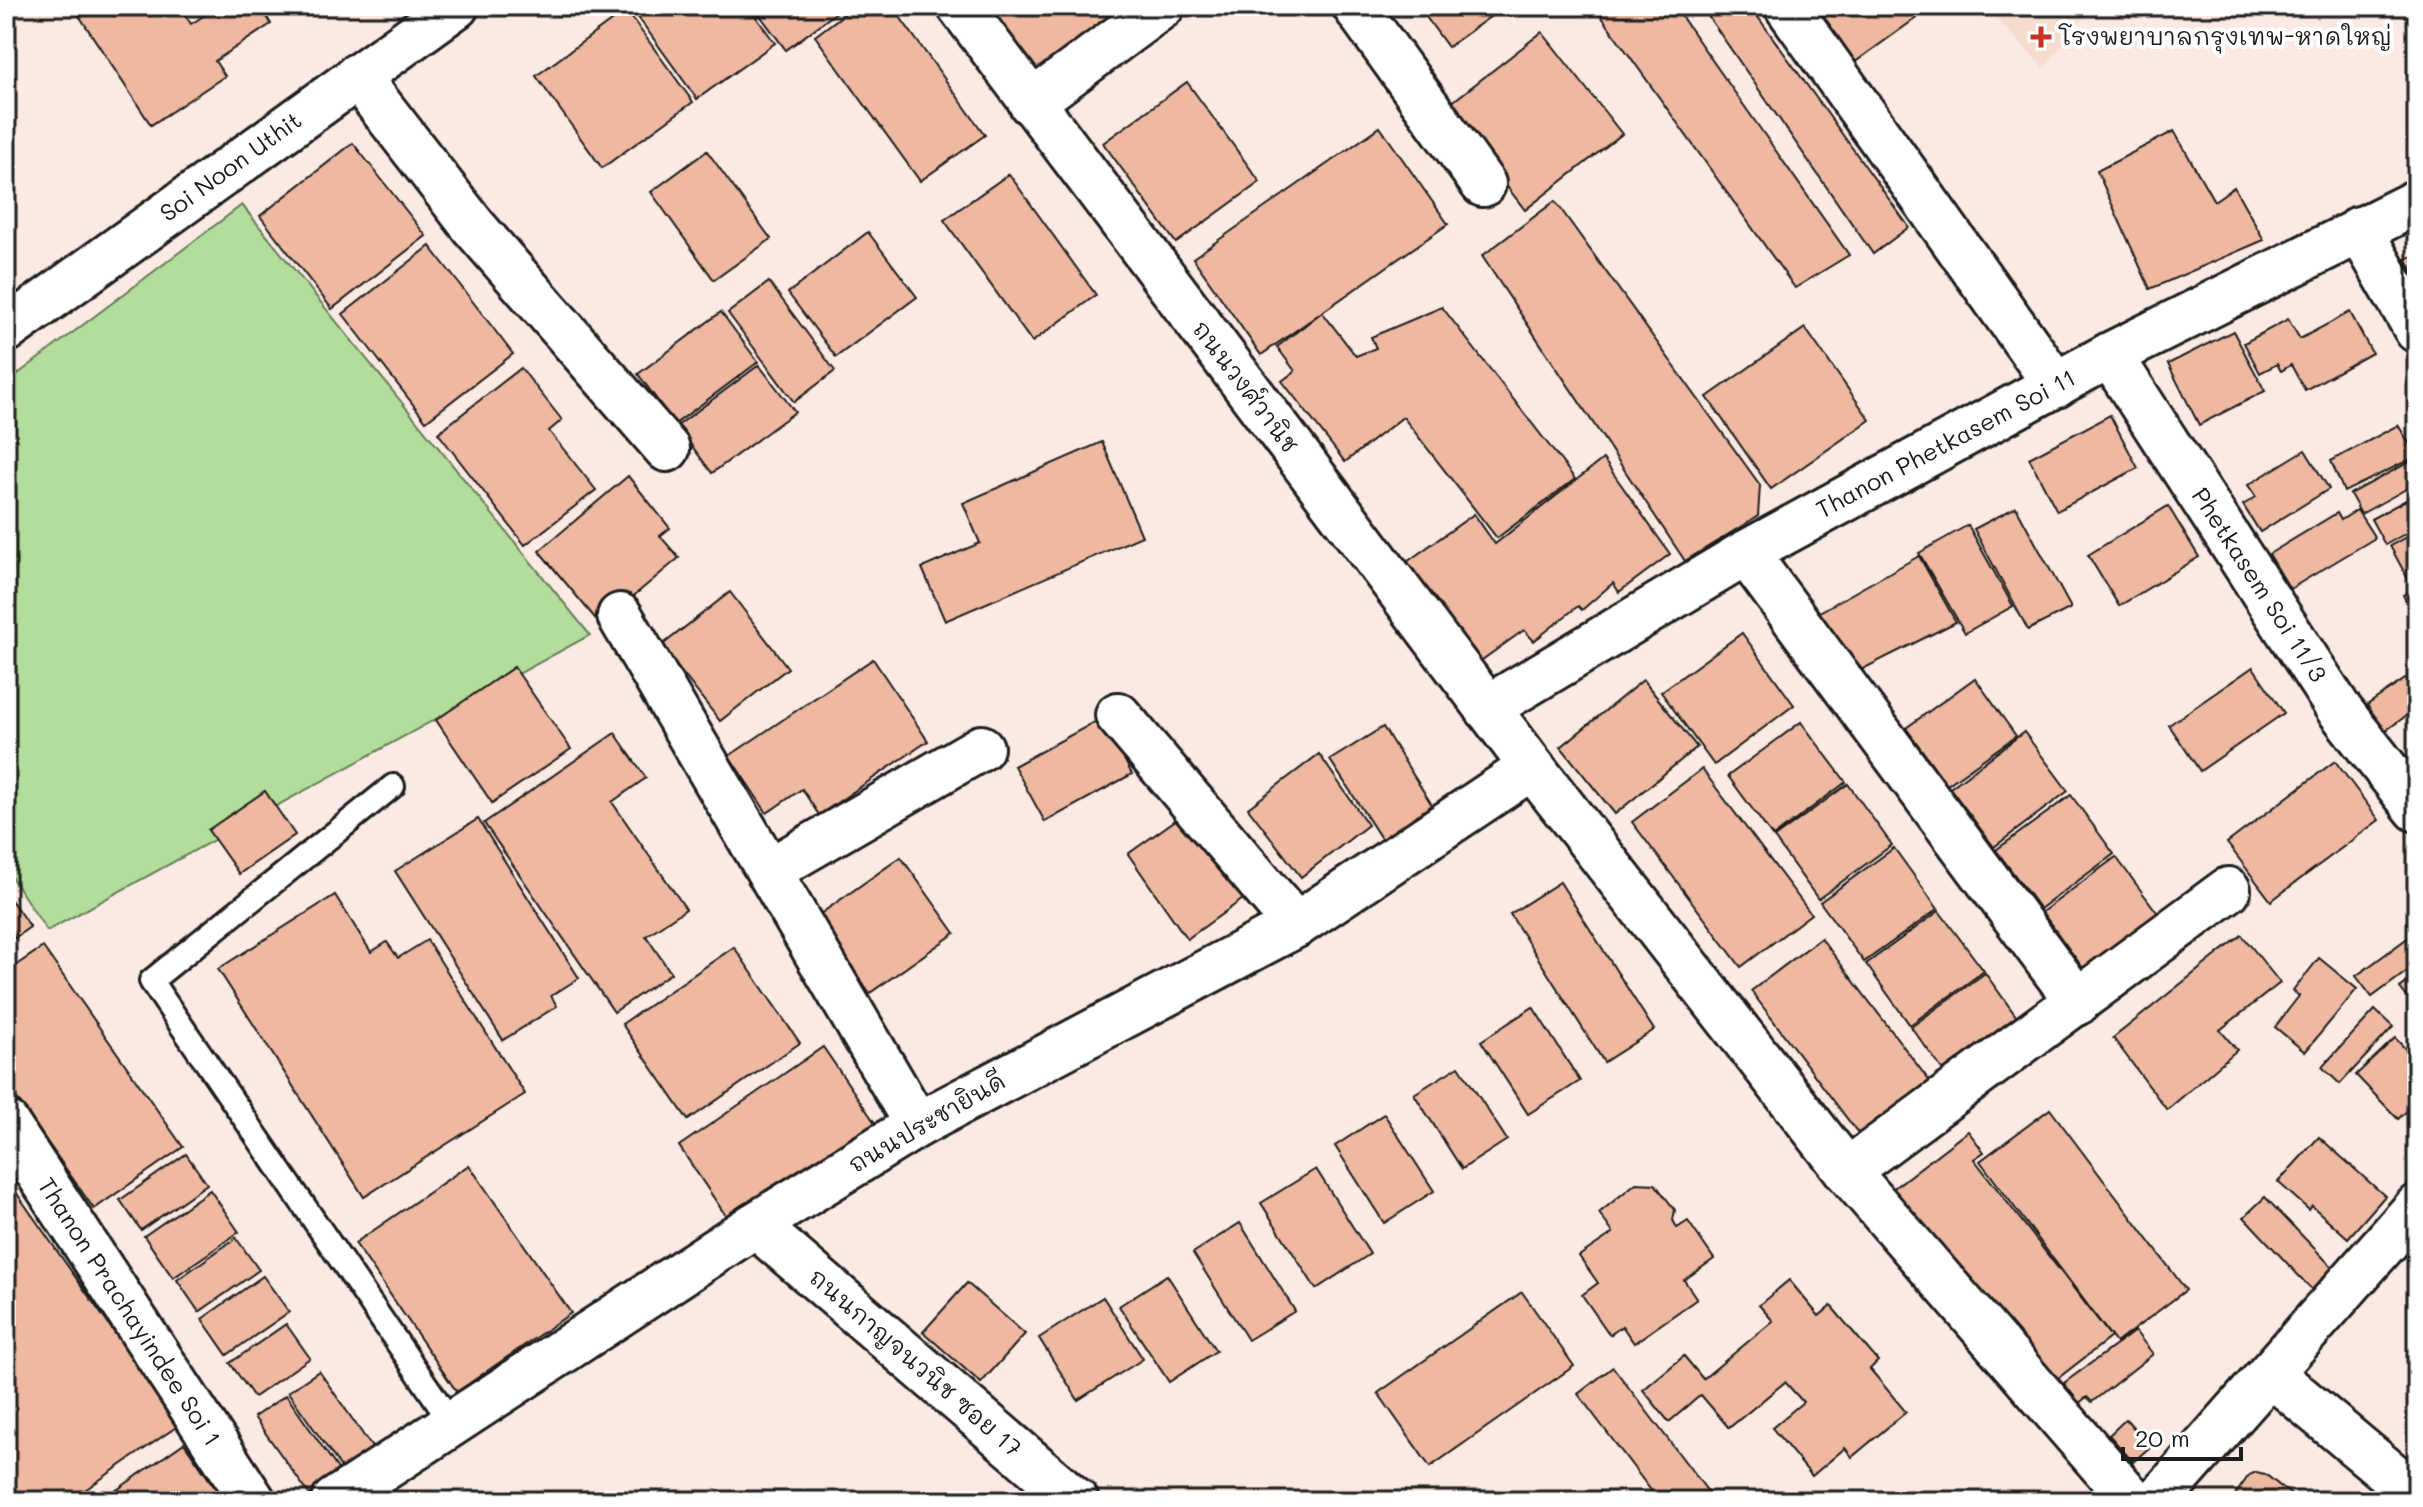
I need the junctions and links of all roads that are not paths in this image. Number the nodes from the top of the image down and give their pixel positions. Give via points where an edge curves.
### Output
1 (456, 6) edge
2 (960, 6) edge
3 (1355, 6) edge
4 (1787, 6) edge
5 (1160, 7) edge
6 (357, 76) junction
7 (1031, 103) junction
8 (1483, 184) dead end
9 (2417, 202) edge
10 (2359, 229) junction
11 (6, 330) edge
12 (2417, 330) edge
13 (2110, 355) junction
14 (2056, 385) junction
15 (667, 449) dead end
16 (1746, 553) junction
17 (620, 616) dead end
18 (1487, 708) junction
19 (1118, 715) dead end
20 (981, 748) dead end
21 (1532, 767) junction
22 (393, 786) dead end
23 (2417, 809) edge
24 (769, 871) junction
25 (2228, 890) dead end
26 (1296, 925) junction
27 (2078, 1002) junction
28 (6, 1123) edge
29 (917, 1125) junction
30 (1847, 1171) junction
31 (2417, 1207) edge
32 (755, 1225) junction
33 (2271, 1374) junction
34 (452, 1423) junction
35 (2417, 1496) edge
36 (253, 1501) edge
37 (334, 1501) edge
38 (1076, 1501) edge
39 (2133, 1501) edge
40 (2157, 1501) edge

1 - 6 street, Soi Noon Uthit
2 - 7 street, ถนนวงศ์วานิช
3 - 8 street
4 - 14 street
5 - 7 street
6 - 11 street, Soi Noon Uthit
6 - 15 street via 473,226
7 - 18 street, ถนนวงศ์วานิช
9 - 10 street, Thanon Phetkasem Soi 11
10 - 12 street
10 - 13 street, Thanon Phetkasem Soi 11
13 - 14 street, Thanon Phetkasem Soi 11
13 - 23 street, Phetkasem Soi 11/3 via 2338,708
14 - 16 street, Thanon Phetkasem Soi 11
16 - 18 street, Thanon Phetkasem Soi 11
16 - 27 street
17 - 24 street
18 - 21 street, ถนนวงศ์วานิช
19 - 26 street
20 - 24 street
21 - 26 street, ถนนประชายินดี
21 - 30 street, ถนนวงศ์วานิช
22 - 34 lane via 151,981
24 - 29 street
25 - 27 street
26 - 29 street, ถนนประชายินดี
27 - 30 street
28 - 36 street, Thanon Prachayindee Soi 1
29 - 32 street, ถนนประชายินดี
30 - 39 street, ถนนวงศ์วานิช
31 - 33 street
32 - 34 street, ถนนประชายินดี
32 - 38 street, ถนนกาญจนวนิช ซอย 17
33 - 35 street
33 - 40 street
34 - 37 street, ถนนประชายินดี

